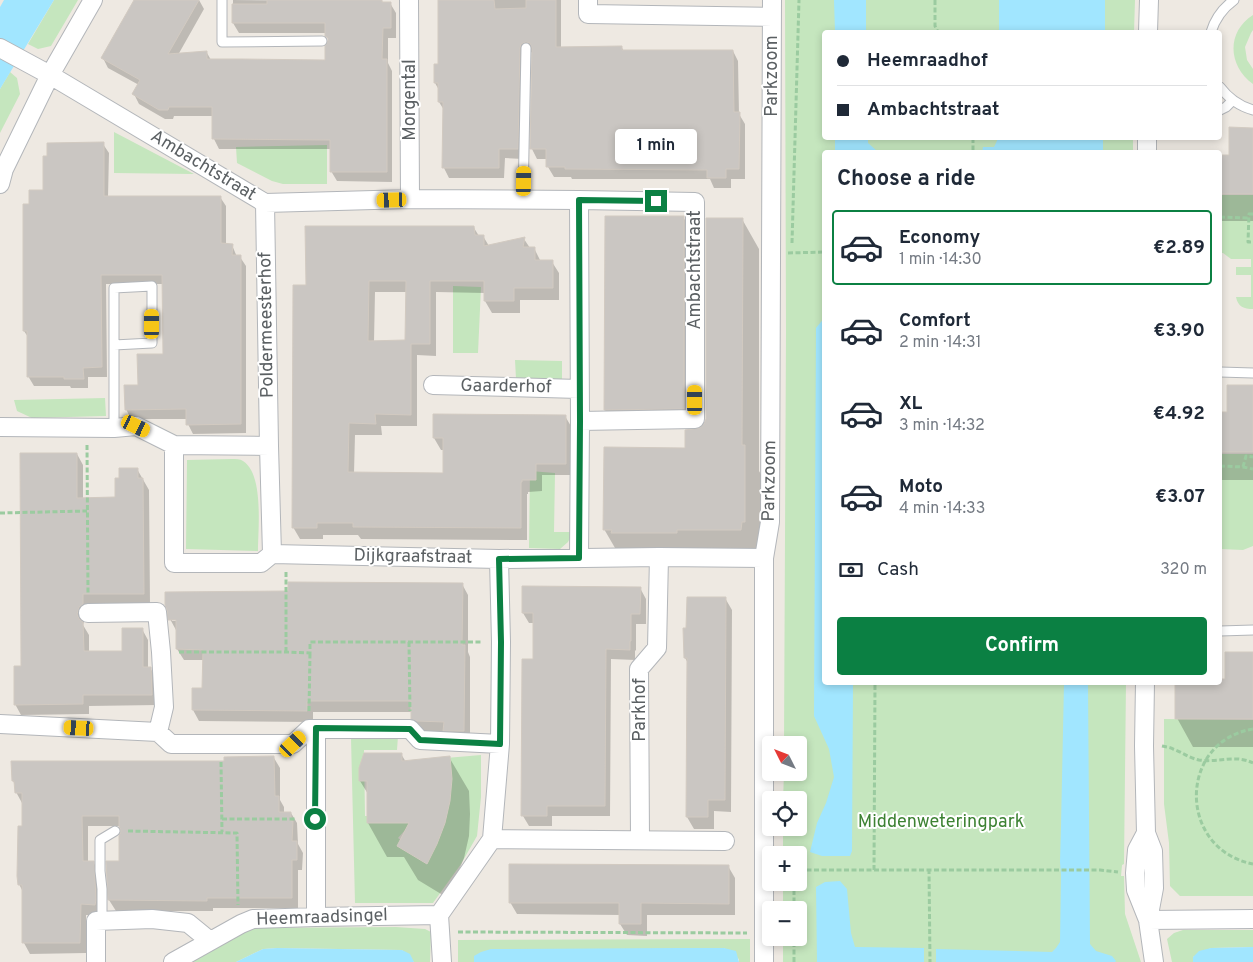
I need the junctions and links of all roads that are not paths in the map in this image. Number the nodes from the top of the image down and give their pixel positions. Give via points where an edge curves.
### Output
1 (93, 0) edge
2 (222, 0) edge
3 (409, 0) edge
4 (588, 0) edge
5 (1149, 0) edge
6 (1234, 0) edge
7 (772, 9) edge
8 (1148, 30) edge
9 (1212, 30) edge
10 (322, 41) dead end
11 (0, 48) edge
12 (526, 48) dead end
13 (50, 75) junction
14 (1222, 89) edge
15 (1233, 100) junction
16 (1222, 109) edge
17 (1253, 110) edge
18 (0, 184) edge
19 (410, 199) junction
20 (523, 200) junction
21 (579, 200) junction
22 (265, 203) junction
23 (114, 345) junction
24 (1222, 372) edge
25 (1253, 373) edge
26 (433, 385) dead end
27 (579, 389) junction
28 (580, 421) junction
29 (0, 426) edge
30 (114, 428) junction
31 (174, 445) junction
32 (269, 446) junction
33 (279, 554) junction
34 (659, 557) junction
35 (579, 558) junction
36 (764, 558) junction
37 (499, 559) junction
38 (88, 613) road end
39 (1253, 630) edge
40 (1222, 631) edge
41 (1145, 685) edge
42 (0, 724) edge
43 (312, 729) junction
44 (158, 732) junction
45 (500, 744) junction
46 (115, 831) road end
47 (492, 838) junction
48 (640, 839) junction
49 (725, 840) dead end
50 (439, 915) junction
51 (316, 917) junction
52 (1253, 919) edge
53 (1148, 920) junction
54 (102, 921) junction
55 (210, 941) junction
56 (96, 962) edge
57 (173, 962) edge
58 (442, 962) edge
59 (764, 962) edge
60 (1154, 962) edge

1 - 13 street
2 - 10 lane via 222,42
3 - 19 street, Morgental
4 - 7 street via 588,14
5 - 8 street
6 - 9 lane via 1222,10
7 - 36 street, Parkzoom via 770,522
11 - 13 street, Ambachtstraat
12 - 20 lane
13 - 18 street via 4,169
13 - 22 street, Ambachtstraat
14 - 15 lane
15 - 16 lane
15 - 17 lane
19 - 20 street, Ambachtstraat
19 - 22 street, Ambachtstraat
20 - 21 street, Ambachtstraat
21 - 27 street
21 - 28 street, Ambachtstraat via 695,202 695,419
22 - 32 street, Poldermeesterhof
23 - 23 lane via 152,343 152,286 114,288
23 - 30 lane
24 - 25 lane
26 - 27 street, Gaarderhof
27 - 28 street
28 - 35 street
29 - 30 street
30 - 31 street via 136,426
31 - 32 street
31 - 33 street via 174,563 261,562
32 - 33 street, Poldermeesterhof
33 - 37 street, Dijkgraafstraat
34 - 35 street, Dijkgraafstraat
34 - 36 street, Dijkgraafstraat
34 - 48 street, Parkhof via 657,648 640,669
35 - 37 street, Dijkgraafstraat
36 - 59 street, Parkzoom
37 - 45 street
38 - 44 street via 157,612 164,707
39 - 40 lane
41 - 53 street via 1146,833 1153,851 1154,888
42 - 44 street
43 - 44 street via 293,744 171,744
43 - 45 street via 410,729 420,740
43 - 51 street
45 - 47 street
46 - 54 lane via 100,840
47 - 48 street
47 - 50 street
48 - 49 street
50 - 51 street, Heemraadsingel
50 - 58 street
51 - 55 street, Heemraadsingel via 253,919
52 - 53 street
53 - 60 street
54 - 55 street via 152,919 188,924
54 - 56 street via 96,922
55 - 57 street, Heemraadsingel

